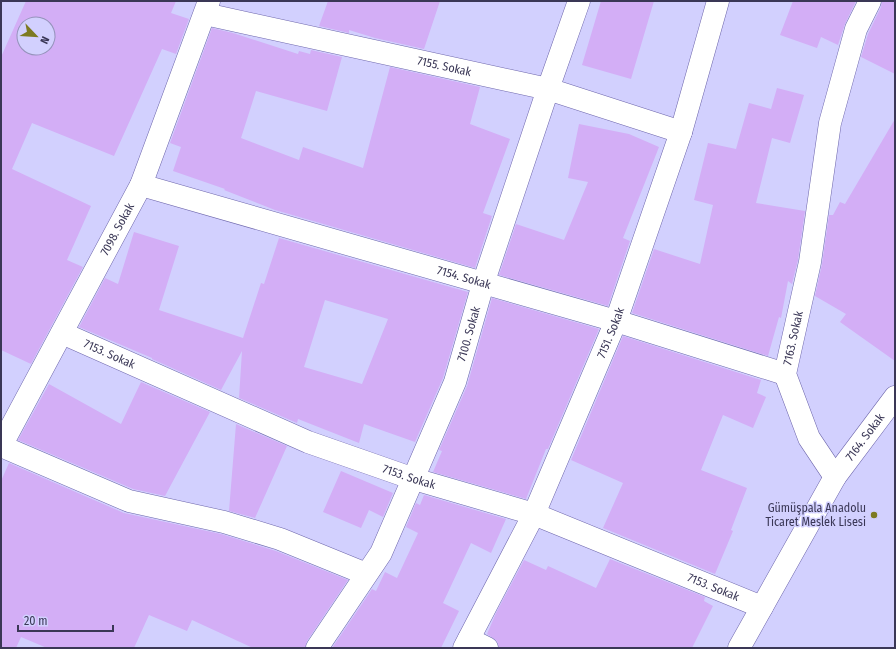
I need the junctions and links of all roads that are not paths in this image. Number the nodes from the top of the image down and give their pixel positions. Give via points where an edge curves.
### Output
1 (579, 1) edge
2 (718, 1) edge
3 (870, 1) edge
4 (207, 7) edge
5 (548, 90) junction
6 (681, 132) junction
7 (141, 185) junction
8 (483, 284) junction
9 (616, 321) junction
10 (62, 333) junction
11 (786, 374) junction
12 (895, 397) edge
13 (1, 446) edge
14 (835, 477) junction
15 (414, 479) junction
16 (534, 514) junction
17 (366, 574) junction
18 (762, 607) junction
19 (473, 645) edge
20 (317, 648) edge
21 (739, 648) edge

1 - 5 street, 7100. Sokak
2 - 6 street, 7151. Sokak
3 - 11 street, 7163. Sokak via 856,30 830,123 810,262
4 - 5 street, 7155. Sokak
4 - 7 street, 7098. Sokak
5 - 6 street, 7155. Sokak
5 - 8 street, 7100. Sokak
6 - 9 street, 7151. Sokak
7 - 8 street, 7154. Sokak
7 - 10 street, 7098. Sokak
8 - 9 street, 7154. Sokak
8 - 15 street, 7100. Sokak via 455,382
9 - 11 street, 7154. Sokak
9 - 16 street, 7151. Sokak
10 - 13 street, 7098. Sokak
10 - 15 street, 7153. Sokak via 308,442
11 - 14 street, 7163. Sokak via 809,438
12 - 14 street, 7164. Sokak
13 - 17 street via 129,501 224,522 280,539
14 - 18 street
15 - 16 street, 7153. Sokak
15 - 17 street, 7100. Sokak via 381,553
16 - 18 street, 7153. Sokak
16 - 19 street, 7151. Sokak
17 - 20 street, 7100. Sokak
18 - 21 street

